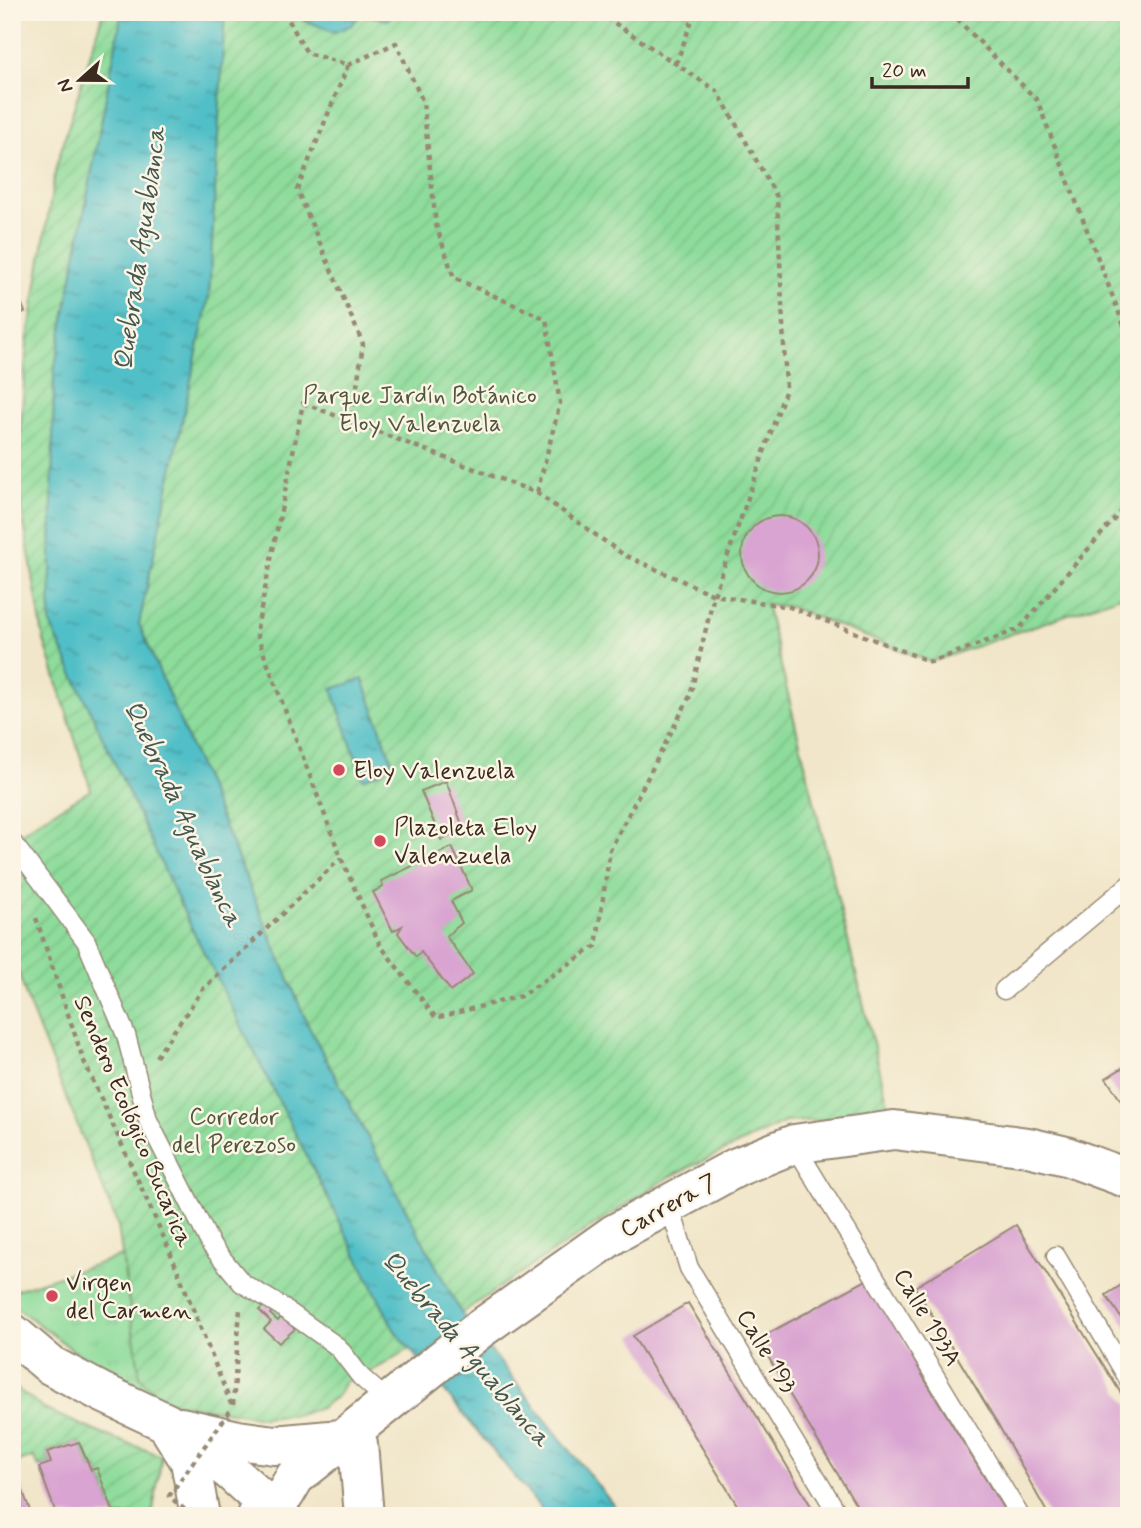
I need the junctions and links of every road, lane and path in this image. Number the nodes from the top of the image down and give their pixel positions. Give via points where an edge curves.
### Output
1 (284, 12) edge
2 (598, 12) edge
3 (695, 12) edge
4 (950, 12) edge
5 (676, 64) junction
6 (348, 65) junction
7 (1129, 339) edge
8 (352, 421) junction
9 (537, 493) junction
10 (1129, 502) edge
11 (714, 595) junction
12 (12, 842) edge
13 (341, 858) junction
14 (1129, 885) edge
15 (36, 918) dead end
16 (1004, 990) dead end
17 (139, 1082) junction
18 (794, 1144) junction
19 (1129, 1179) edge
20 (658, 1211) junction
21 (1056, 1256) dead end
22 (242, 1283) junction
23 (12, 1333) edge
24 (424, 1380) junction
25 (1129, 1380) edge
26 (388, 1401) junction
27 (232, 1408) junction
28 (167, 1423) junction
29 (350, 1442) junction
30 (273, 1508) edge
31 (192, 1516) edge
32 (200, 1516) edge
33 (364, 1516) edge
34 (838, 1516) edge
35 (1020, 1516) edge

1 - 6 path via 307,52
2 - 5 path
3 - 5 path
4 - 7 path via 1037,100
5 - 11 path via 718,92 778,197 786,390
6 - 8 path via 297,190 363,344
6 - 9 path via 396,43 423,102 436,225 454,278 546,319 560,403
8 - 9 path
8 - 13 path via 303,402 256,633
9 - 11 path via 624,555
10 - 11 path via 1019,629 931,662 790,607
11 - 13 path via 690,696 610,850 596,946 521,996 436,1018 380,946
12 - 17 lane via 86,941 126,1035
13 - 17 path via 203,989
14 - 16 lane
15 - 27 path, Sendero Ecológico Bucarica via 83,1059 169,1249
17 - 22 lane via 148,1120 211,1245
18 - 19 main road, Carrera 7 via 894,1130 1028,1147
18 - 20 main road, Carrera 7 via 737,1167
18 - 35 lane, Calle 193A
20 - 24 main road, Carrera 7 via 614,1234
20 - 34 lane, Calle 193
21 - 25 lane
22 - 26 lane via 338,1347 361,1377
22 - 27 path
23 - 28 main road via 50,1365
24 - 26 main road, Carrera 7
24 - 29 main road, Carrera 7
26 - 29 main road, Carrera 7
27 - 31 path, bridge via 169,1496
28 - 29 main road via 274,1444
28 - 30 main road
28 - 32 main road via 190,1461
29 - 30 main road, Carrera 7 via 295,1477
29 - 33 main road

